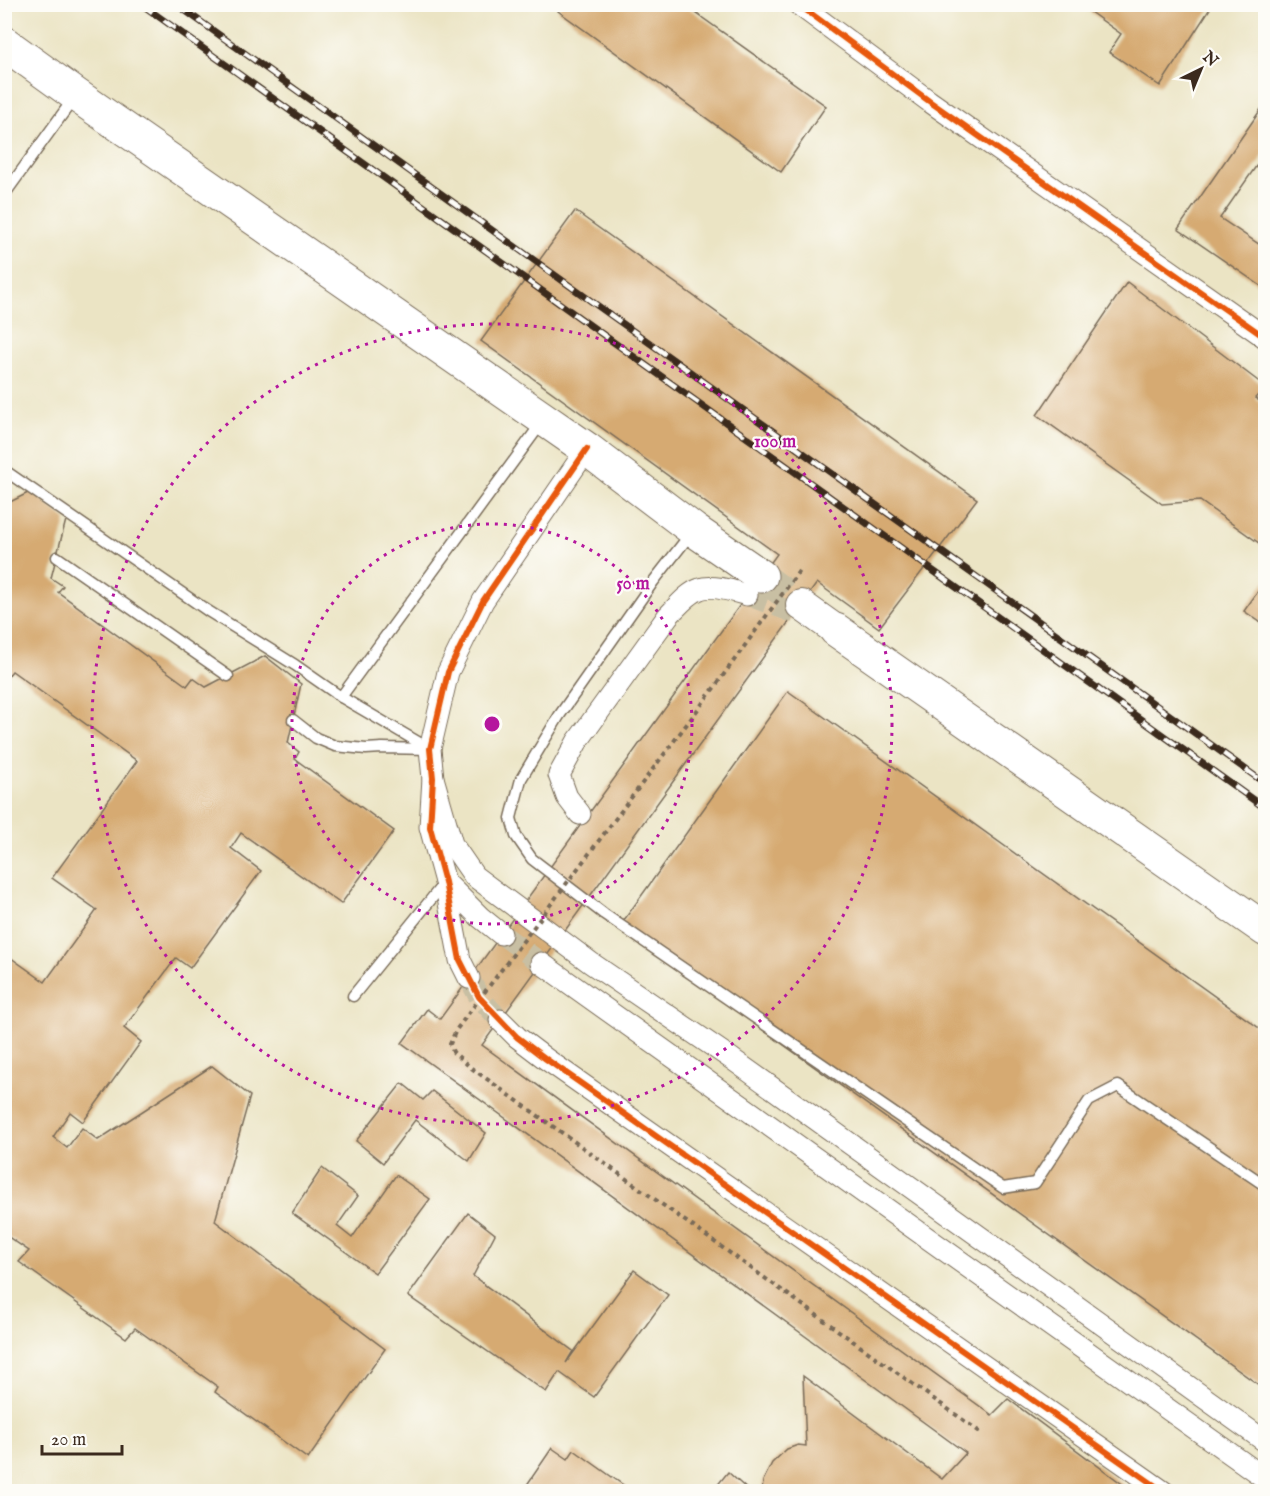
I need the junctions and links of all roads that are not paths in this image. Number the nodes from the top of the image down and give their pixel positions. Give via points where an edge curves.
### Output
1 (798, 4) edge
2 (4, 43) edge
3 (76, 95) junction
4 (4, 195) edge
5 (1266, 338) edge
6 (543, 421) junction
7 (587, 449) junction
8 (4, 470) edge
9 (694, 530) junction
10 (57, 557) dead end
11 (754, 586) joint
12 (798, 609) tunnel mouth
13 (836, 630) joint
14 (228, 676) dead end
15 (341, 697) junction
16 (293, 720) dead end
17 (430, 749) junction
18 (433, 778) junction
19 (580, 814) dead end
20 (445, 882) junction
21 (1266, 930) edge
22 (501, 934) tunnel mouth
23 (541, 963) tunnel mouth
24 (469, 978) tunnel mouth
25 (353, 996) dead end
26 (500, 1020) tunnel mouth
27 (1266, 1186) edge
28 (1266, 1442) edge
29 (1266, 1479) edge
30 (1164, 1491) edge

1 - 5 street
2 - 3 main road
3 - 4 lane
3 - 6 main road
6 - 7 main road
6 - 15 lane
7 - 9 main road
7 - 17 street via 483,601 448,672
8 - 15 lane
9 - 11 main road
9 - 27 lane via 559,716 521,779 511,818 516,836 531,859 604,914 1003,1188 1035,1183 1089,1101 1118,1086
10 - 14 lane
11 - 19 street via 729,590 701,588 668,616 577,742 559,775 567,797
12 - 13 main road
13 - 21 main road
15 - 17 lane
16 - 17 lane via 316,738 335,746
17 - 18 street
18 - 20 street via 430,827
18 - 28 street via 452,844 474,876
20 - 22 street
20 - 24 street via 460,960
20 - 25 lane
23 - 29 street
26 - 30 street via 518,1038

